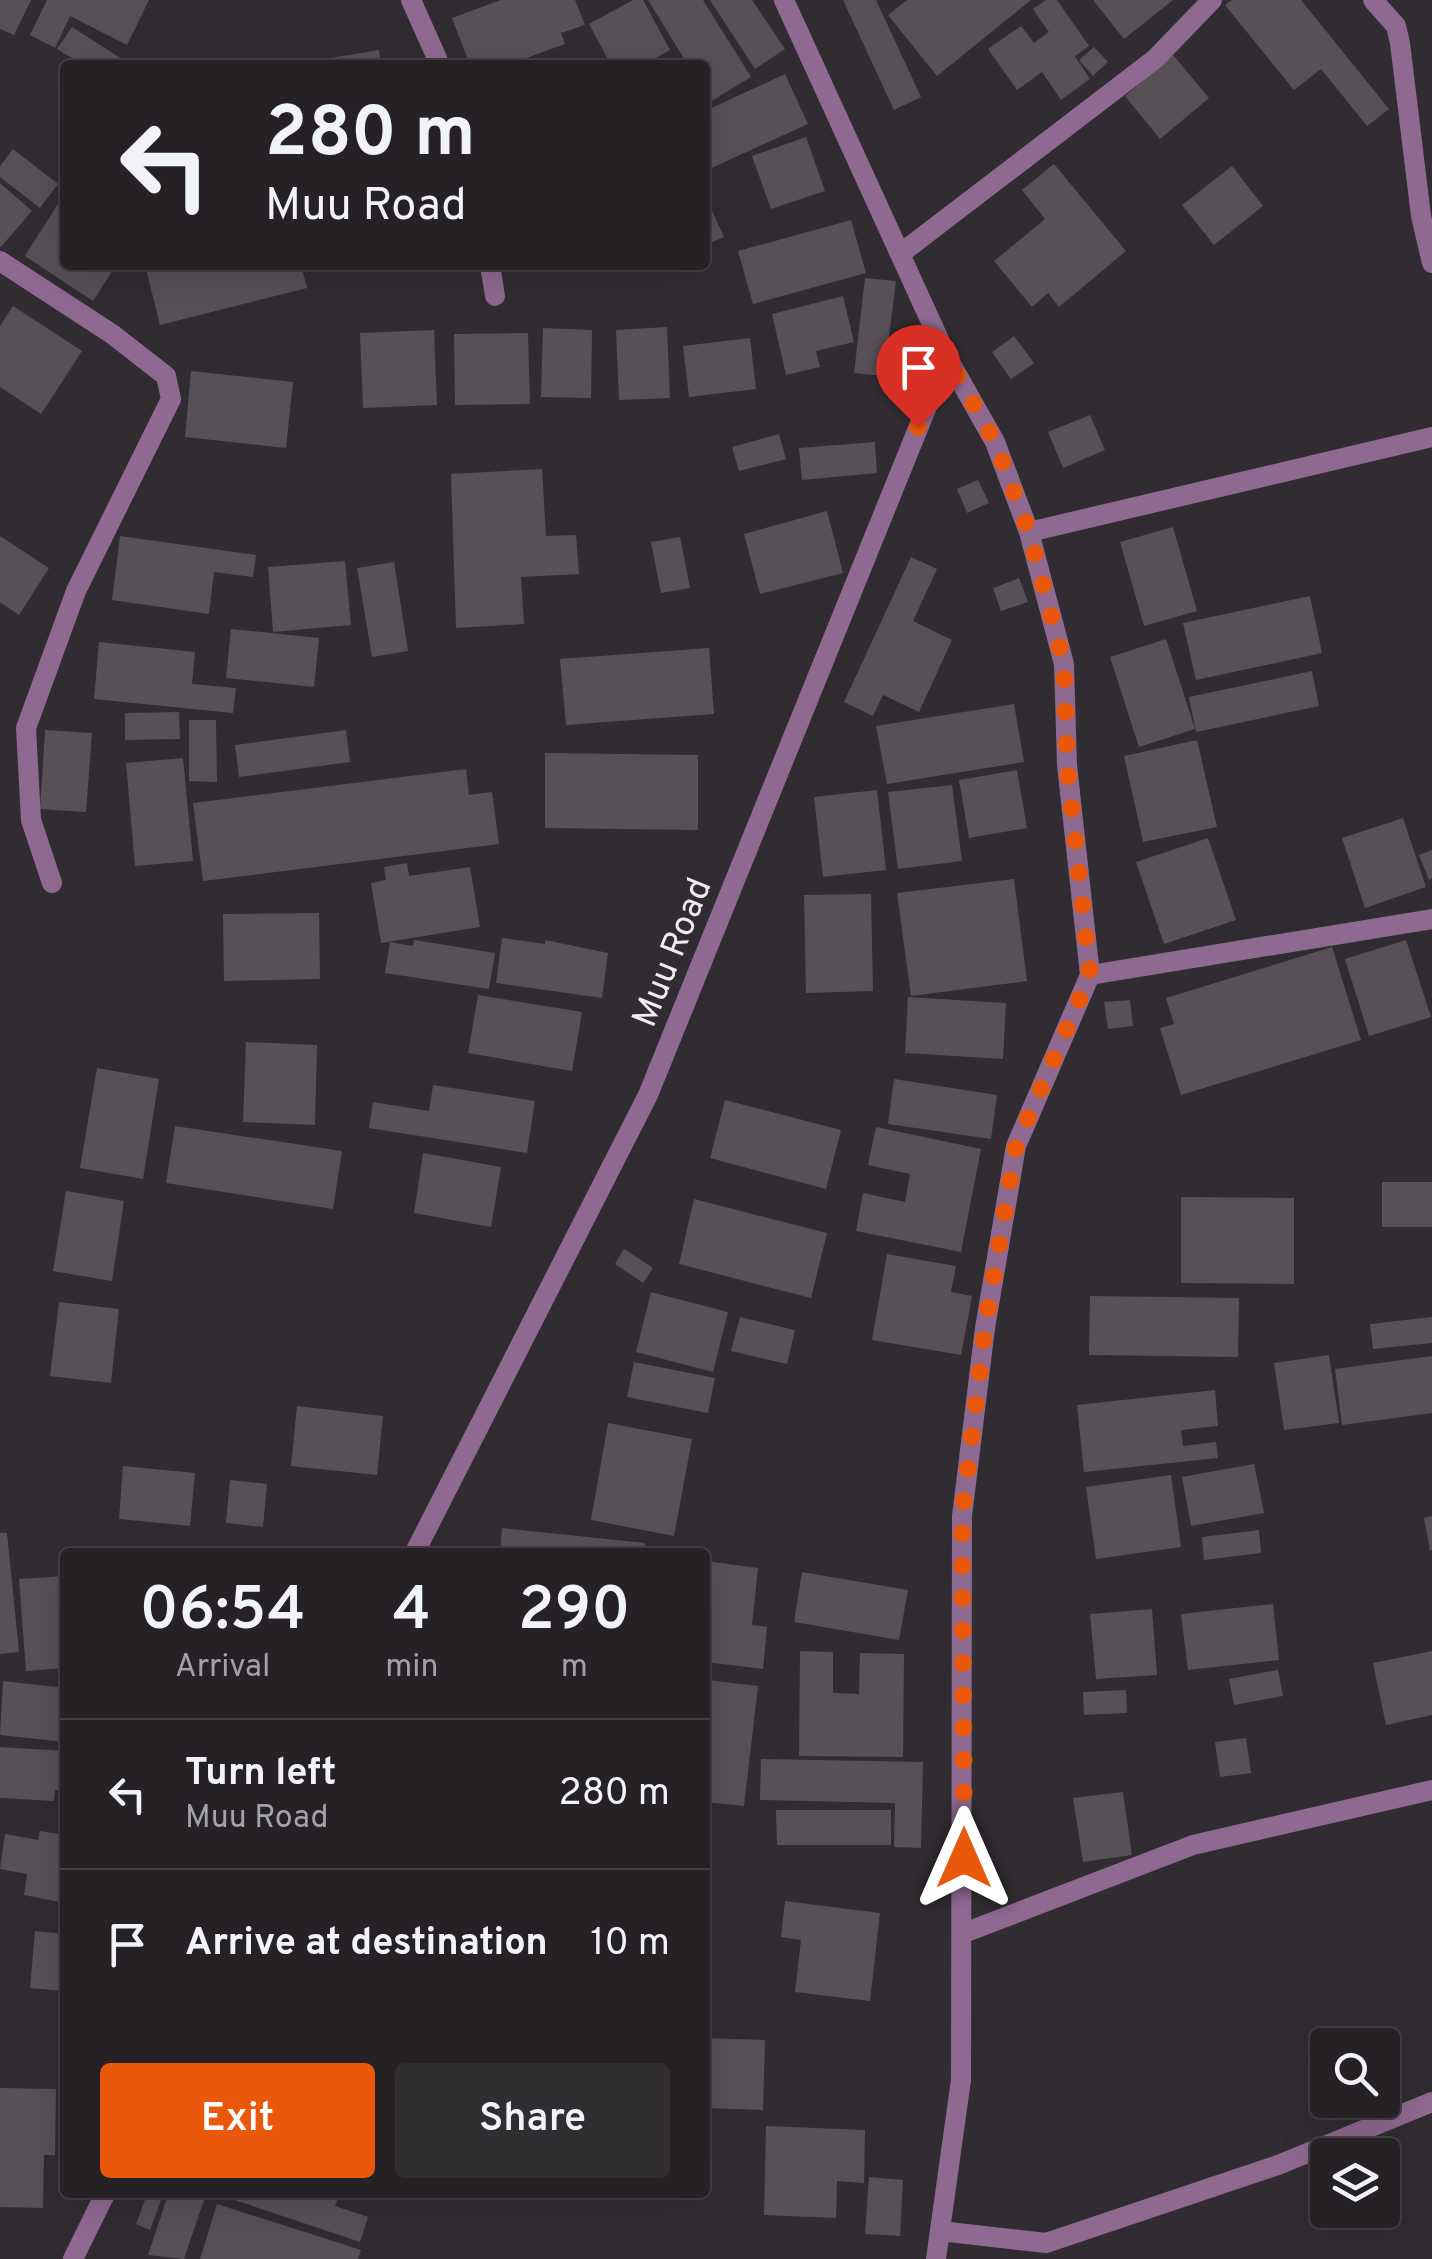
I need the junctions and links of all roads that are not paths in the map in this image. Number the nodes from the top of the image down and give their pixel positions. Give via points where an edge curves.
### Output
1 (411, 0) edge
2 (784, 0) edge
3 (1212, 0) edge
4 (1373, 0) edge
5 (438, 60) edge
6 (900, 254) junction
7 (0, 261) edge
8 (1432, 262) edge
9 (491, 270) edge
10 (495, 296) dead end
11 (947, 357) junction
12 (1432, 436) edge
13 (1029, 532) junction
14 (52, 883) dead end
15 (1432, 919) edge
16 (1090, 975) junction
17 (417, 1548) edge
18 (1432, 1790) edge
19 (964, 1934) junction
20 (1432, 2102) edge
21 (103, 2198) edge
22 (940, 2231) junction
23 (73, 2259) edge
24 (936, 2259) edge

1 - 5 street
2 - 6 street
3 - 6 street via 1155,59
4 - 8 street via 1396,26 1400,43
6 - 11 street
7 - 14 street via 166,376 171,399 76,592 26,728 31,820
9 - 10 street
11 - 13 street via 995,442
11 - 17 street, Muu Road via 648,1096
12 - 13 street
13 - 16 street via 1064,664 1067,765
15 - 16 street
16 - 19 street via 1016,1146 985,1328 962,1516
18 - 19 street via 1193,1844
19 - 22 street via 961,2080
20 - 22 street via 1278,2165 1046,2242
21 - 23 street
22 - 24 street

